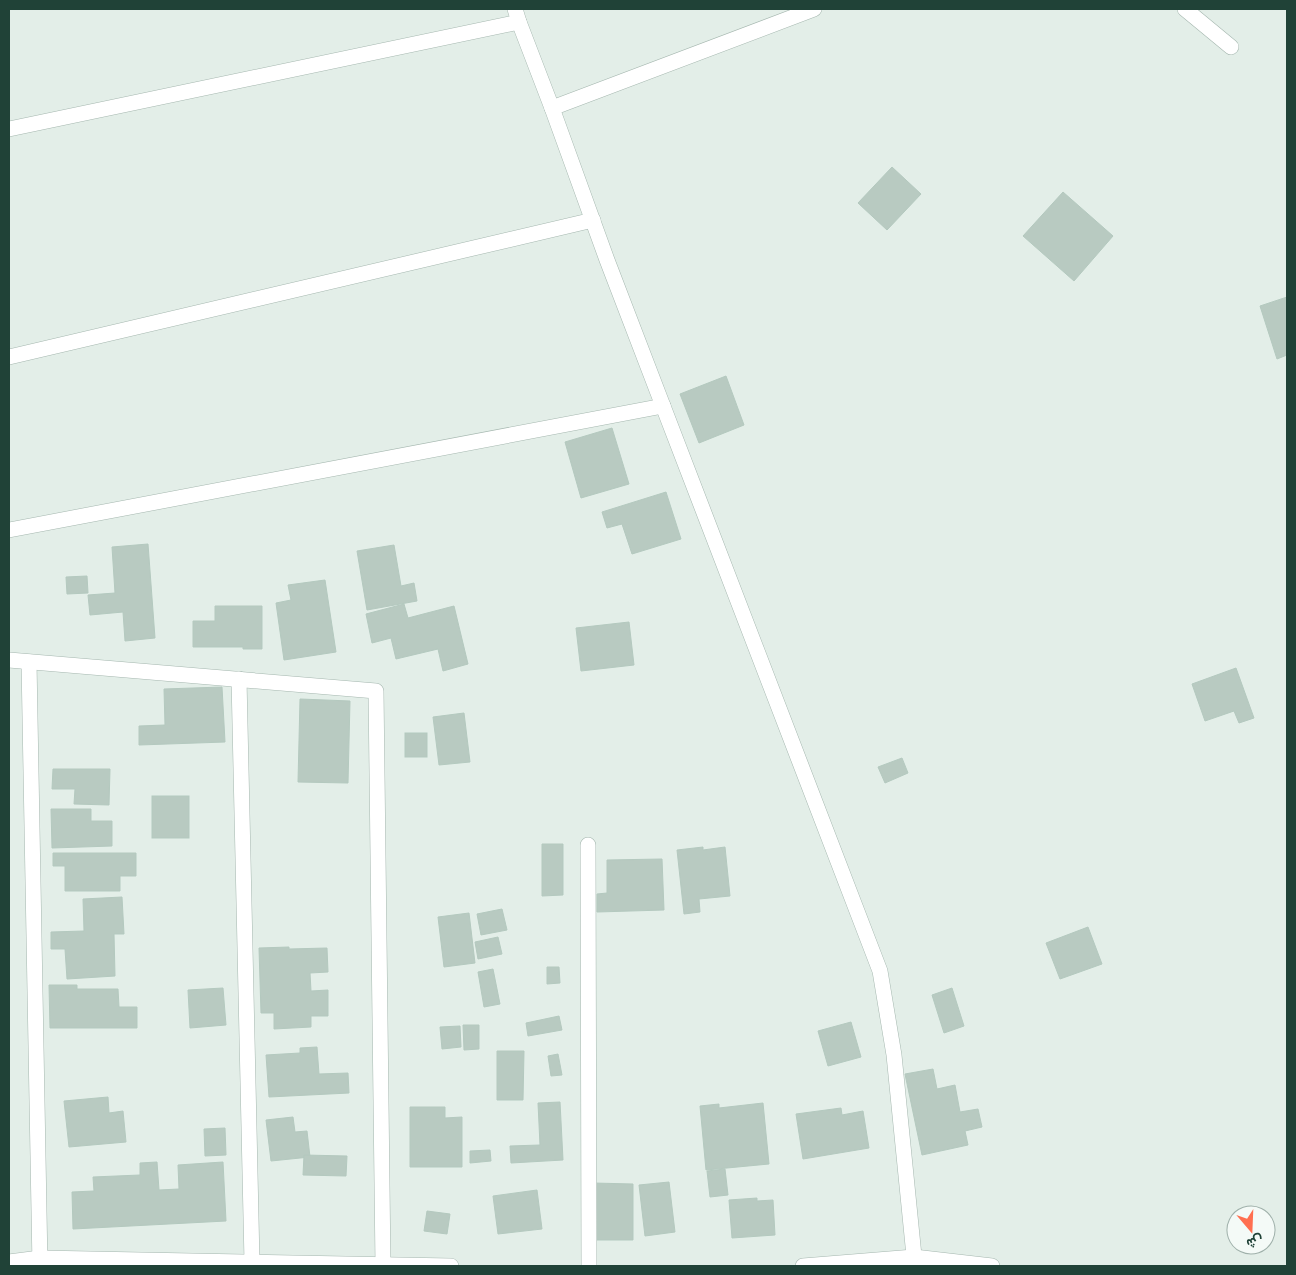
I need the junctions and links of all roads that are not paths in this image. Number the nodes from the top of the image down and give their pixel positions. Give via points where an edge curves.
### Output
1 (814, 9) edge
2 (1185, 9) edge
3 (517, 16) edge
4 (1231, 47) dead end
5 (552, 108) junction
6 (9, 129) edge
7 (593, 220) junction
8 (9, 357) edge
9 (662, 406) junction
10 (9, 530) edge
11 (9, 660) edge
12 (29, 662) junction
13 (239, 679) junction
14 (588, 845) dead end
15 (9, 1262) edge
16 (40, 1262) edge
17 (252, 1262) junction
18 (915, 1262) edge
19 (383, 1266) edge
20 (451, 1266) edge
21 (589, 1266) edge
22 (802, 1266) edge
23 (992, 1266) edge

1 - 5 street
2 - 4 street
3 - 5 street
3 - 6 street
5 - 7 street
7 - 8 street
7 - 9 street
9 - 10 street
9 - 18 street via 880,971 894,1055
11 - 12 street
12 - 13 street
12 - 16 street
13 - 17 street
13 - 19 street via 376,690
14 - 21 street
15 - 16 street
16 - 17 street
17 - 19 street
18 - 22 street
18 - 23 street
19 - 20 street

